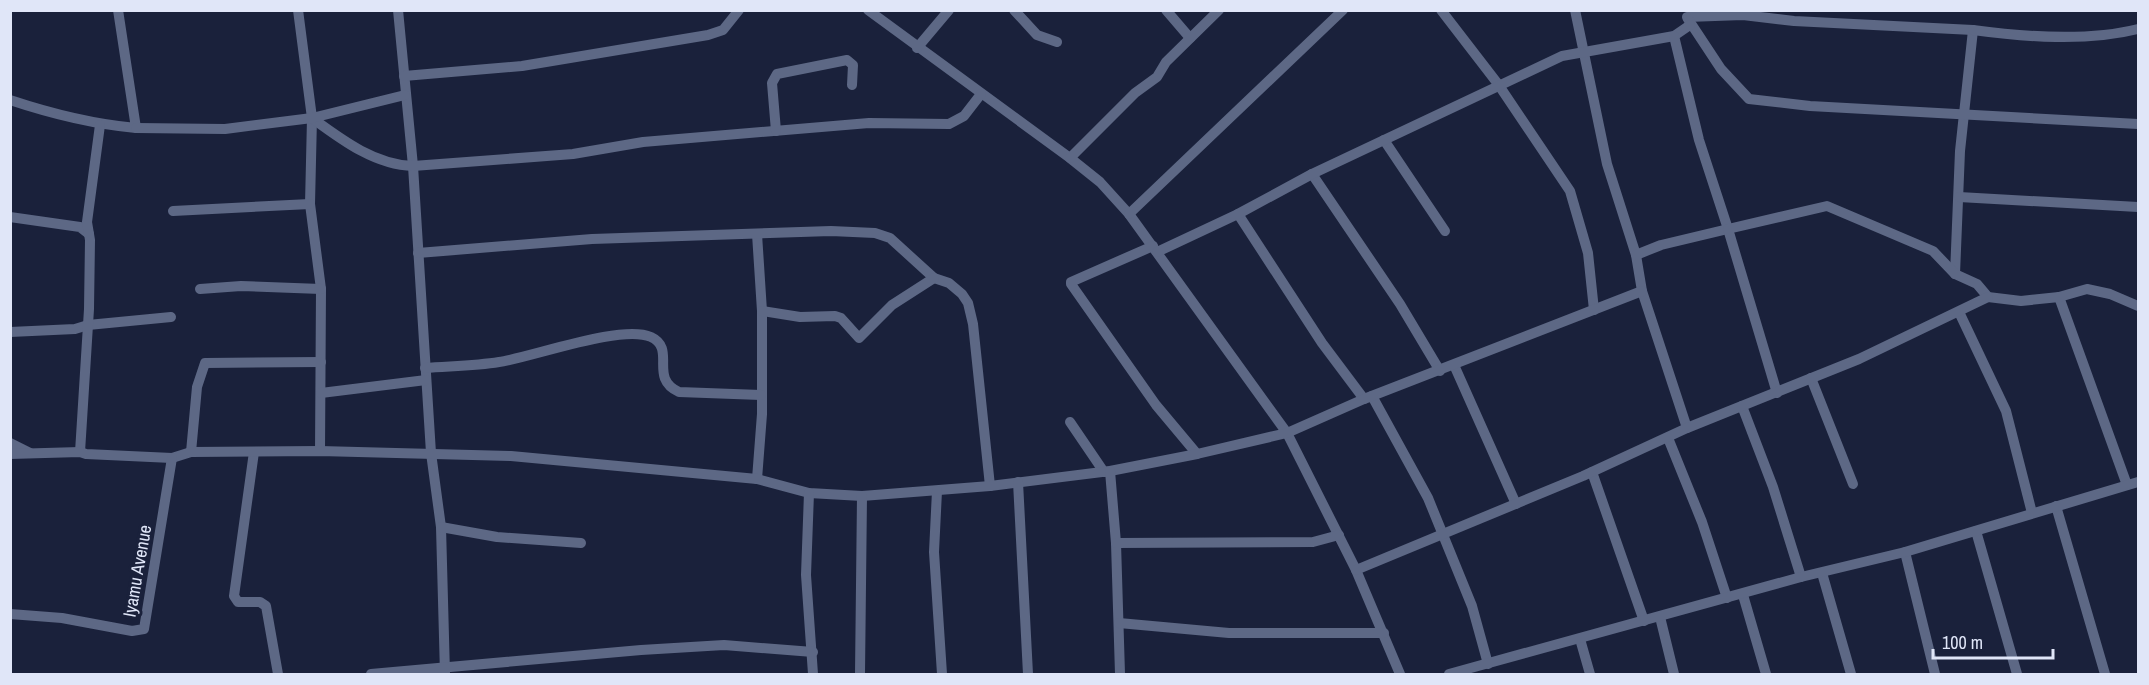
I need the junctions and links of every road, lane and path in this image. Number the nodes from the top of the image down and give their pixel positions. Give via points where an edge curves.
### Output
1 (118, 10) edge
2 (298, 10) edge
3 (398, 10) edge
4 (739, 10) edge
5 (868, 10) edge
6 (949, 10) edge
7 (1014, 10) edge
8 (1166, 10) edge
9 (1219, 10) edge
10 (1343, 10) edge
11 (1441, 10) edge
12 (1575, 10) edge
13 (1687, 18) edge
14 (2139, 29) edge
15 (1973, 30) junction
16 (1674, 36) junction
17 (1190, 38) junction
18 (1057, 42) dead end
19 (917, 48) junction
20 (1586, 52) junction
21 (404, 76) junction
22 (1498, 84) junction
23 (852, 86) dead end
24 (981, 94) junction
25 (405, 95) junction
26 (10, 100) edge
27 (1963, 115) junction
28 (312, 118) junction
29 (100, 124) junction
30 (2139, 124) edge
31 (136, 128) junction
32 (776, 131) junction
33 (1384, 140) junction
34 (1070, 158) junction
35 (413, 166) junction
36 (1312, 174) junction
37 (1959, 197) junction
38 (310, 204) junction
39 (2139, 207) edge
40 (173, 211) dead end
41 (1128, 214) junction
42 (1238, 214) junction
43 (10, 217) edge
44 (1728, 229) junction
45 (1445, 231) dead end
46 (89, 234) junction
47 (757, 234) junction
48 (1155, 249) junction
49 (418, 253) junction
50 (1636, 255) junction
51 (1955, 274) junction
52 (934, 278) junction
53 (200, 289) dead end
54 (321, 289) junction
55 (1642, 291) junction
56 (1988, 297) junction
57 (2059, 297) junction
58 (2139, 306) edge
59 (1594, 310) junction
60 (762, 311) junction
61 (1959, 312) junction
62 (171, 317) dead end
63 (88, 325) junction
64 (10, 332) edge
65 (321, 362) junction
66 (1454, 365) junction
67 (426, 368) junction
68 (1440, 371) junction
69 (1811, 378) junction
70 (426, 380) junction
71 (321, 393) junction
72 (1777, 393) junction
73 (761, 395) junction
74 (1368, 398) junction
75 (1742, 406) junction
76 (1070, 422) dead end
77 (1687, 428) junction
78 (1287, 432) junction
79 (1668, 438) junction
80 (10, 443) edge
81 (320, 451) junction
82 (80, 452) junction
83 (191, 452) junction
84 (254, 452) junction
85 (30, 453) junction
86 (431, 453) junction
87 (10, 454) edge
88 (1197, 454) junction
89 (172, 458) junction
90 (1107, 471) junction
91 (1592, 472) junction
92 (757, 479) junction
93 (1018, 482) junction
94 (1853, 484) dead end
95 (2135, 484) edge
96 (990, 486) junction
97 (937, 491) junction
98 (808, 493) junction
99 (862, 495) junction
100 (1516, 504) junction
101 (2056, 506) junction
102 (2032, 513) junction
103 (441, 527) junction
104 (1976, 531) junction
105 (1339, 535) junction
106 (1442, 535) junction
107 (581, 543) dead end
108 (1116, 543) junction
109 (1905, 552) junction
110 (1356, 570) junction
111 (1822, 573) junction
112 (1801, 578) junction
113 (1743, 594) junction
114 (1727, 598) junction
115 (10, 614) edge
116 (1660, 617) junction
117 (1644, 621) junction
118 (1119, 623) junction
119 (1384, 633) junction
120 (1580, 639) junction
121 (813, 652) junction
122 (1488, 664) junction
123 (444, 672) edge
124 (278, 675) edge
125 (371, 675) edge
126 (813, 675) edge
127 (860, 675) edge
128 (942, 675) edge
129 (1028, 675) edge
130 (1120, 675) edge
131 (1400, 675) edge
132 (1449, 675) edge
133 (1590, 675) edge
134 (1674, 675) edge
135 (1766, 675) edge
136 (1851, 675) edge
137 (1935, 675) edge
138 (2017, 675) edge
139 (2105, 675) edge

1 - 31 street
2 - 28 street
3 - 21 street
4 - 21 street via 723,30 708,34 522,66
5 - 19 street
6 - 19 street
7 - 18 street via 1037,35
8 - 17 street
9 - 17 street
10 - 41 street
11 - 22 street
12 - 20 street
13 - 15 street via 1743,15
13 - 16 street
13 - 27 street via 1721,69 1749,99 1773,104
14 - 15 street via 2086,37 2027,37
15 - 27 street
16 - 20 street
16 - 44 street via 1699,140
17 - 34 street via 1157,77 1135,93
19 - 24 street
20 - 22 street via 1562,56
20 - 50 street via 1607,164
21 - 25 street
22 - 33 street
22 - 59 street via 1570,191 1588,253
23 - 32 street via 853,65 847,60 777,74 772,83
24 - 32 street via 964,116 949,124 868,123
24 - 34 street
25 - 28 street
25 - 35 street
26 - 29 street via 53,115
27 - 30 street
27 - 37 street
28 - 31 street via 225,129
28 - 35 street via 377,158
28 - 38 street
29 - 31 street
29 - 46 street via 87,222
32 - 35 street via 643,142 573,154
33 - 36 street
33 - 45 street
34 - 41 street via 1100,182
35 - 49 street
36 - 42 street
36 - 68 street
37 - 39 street
37 - 51 street
38 - 40 street
38 - 54 street
41 - 48 street
42 - 48 street
42 - 74 street via 1322,343
43 - 46 street via 80,227
44 - 50 street
44 - 51 street via 1827,206 1933,251
44 - 72 street
46 - 63 street
47 - 49 street via 592,239
47 - 52 street via 875,233 890,238
47 - 60 street
48 - 78 street
48 - 88 street via 1071,282 1071,287 1156,405
49 - 67 street
50 - 55 street
51 - 56 street via 1977,284
52 - 60 street via 892,305 859,338 835,316 800,317
52 - 96 street via 949,283 968,303
53 - 54 street
54 - 65 street
55 - 59 street
55 - 77 street
56 - 57 street via 2020,302
56 - 61 street
57 - 58 street via 2087,290
57 - 95 street
59 - 66 street
60 - 73 street
61 - 69 street
61 - 102 street via 2006,411
62 - 63 street
63 - 64 street
63 - 82 street
65 - 71 street
65 - 83 street via 205,363 197,387
66 - 68 street
66 - 100 street
67 - 70 street
67 - 73 street via 500,362 591,339 644,335 655,339 663,350 663,379 668,387 679,392
68 - 74 street
69 - 72 street
69 - 94 street
70 - 71 street
70 - 86 street
71 - 81 street
72 - 75 street
73 - 92 street
74 - 78 street
74 - 106 street via 1428,498
75 - 77 street
75 - 112 street via 1773,487
76 - 90 street
77 - 79 street
78 - 88 street
78 - 105 street
79 - 91 street
79 - 114 street
80 - 85 street
81 - 84 street
81 - 86 street
82 - 85 street
82 - 89 street
83 - 84 street
83 - 89 street
84 - 124 street via 234,596 238,602 260,602 266,606
85 - 87 street
86 - 92 street via 512,456
86 - 103 street
88 - 90 street
89 - 115 street, Iyamu Avenue via 144,629
90 - 93 street
90 - 108 street
91 - 100 street
91 - 117 street
92 - 98 street
93 - 96 street
93 - 129 street
95 - 101 street
96 - 97 street
97 - 99 street
97 - 128 street via 934,552
98 - 99 street
98 - 121 street via 806,575
99 - 127 street
100 - 106 street
101 - 102 street
101 - 139 street
102 - 104 street
103 - 107 street via 497,537
103 - 123 street
104 - 109 street
104 - 138 street
105 - 108 street via 1313,542
105 - 110 street
106 - 110 street
106 - 122 street via 1472,606
108 - 118 street
109 - 111 street
109 - 137 street
110 - 119 street
111 - 112 street
111 - 136 street
112 - 113 street
113 - 114 street
113 - 135 street
114 - 116 street
116 - 117 street
116 - 134 street
117 - 120 street
118 - 119 street via 1229,633
118 - 130 street
119 - 131 street
120 - 122 street
120 - 133 street
121 - 123 street via 724,645
121 - 126 street
122 - 132 street
123 - 125 street

